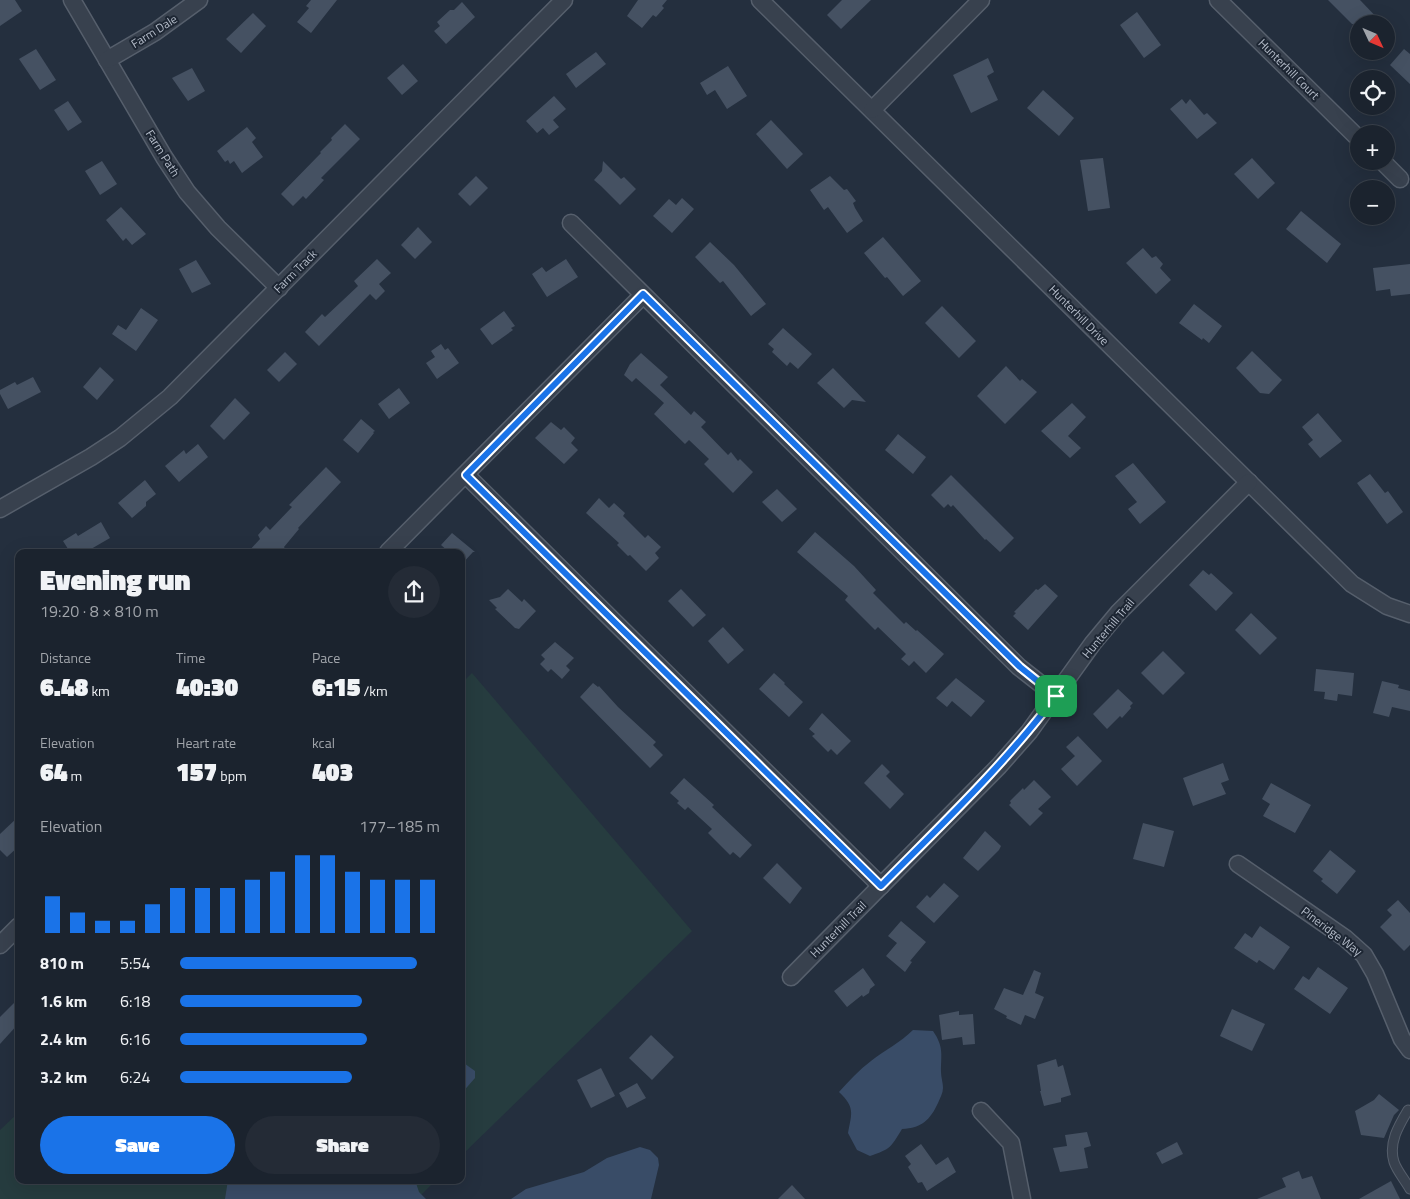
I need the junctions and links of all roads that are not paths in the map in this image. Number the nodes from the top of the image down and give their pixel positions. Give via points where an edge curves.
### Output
1 (72, 0) edge
2 (199, 0) edge
3 (564, 0) edge
4 (760, 0) edge
5 (981, 0) edge
6 (1218, 0) edge
7 (107, 60) junction
8 (872, 110) junction
9 (1350, 130) edge
10 (1391, 170) edge
11 (1400, 179) dead end
12 (571, 223) dead end
13 (279, 288) junction
14 (643, 294) junction
15 (466, 475) junction
16 (1249, 482) junction
17 (0, 510) edge
18 (391, 549) edge
19 (1410, 614) edge
20 (1056, 696) junction
21 (1238, 864) dead end
22 (881, 886) junction
23 (15, 930) edge
24 (0, 945) edge
25 (791, 977) dead end
26 (1410, 1050) edge
27 (1408, 1110) dead end
28 (981, 1111) dead end
29 (1410, 1189) edge
30 (1022, 1199) edge

1 - 7 street, Farm Path
2 - 7 street, Farm Dale via 155,32
3 - 13 street, Farm Track
4 - 8 street, Hunterhill Drive
5 - 8 street
6 - 9 street, Hunterhill Court
7 - 13 street, Farm Path via 187,192 218,228
8 - 16 street, Hunterhill Drive
10 - 11 street
12 - 14 street
13 - 17 street, Farm Track via 170,397 120,438
14 - 15 street
14 - 20 street via 1020,667
15 - 18 street
15 - 22 street
16 - 19 street, Hunterhill Drive via 1352,584 1388,606
16 - 20 street, Hunterhill Trail via 1118,613
20 - 22 street, Hunterhill Trail via 999,766
21 - 26 street, Pineridge Way via 1345,938 1364,955 1376,974 1402,1039
22 - 25 street, Hunterhill Trail
23 - 24 street
27 - 29 lane via 1395,1131 1393,1150 1394,1162
28 - 30 street via 1011,1142

